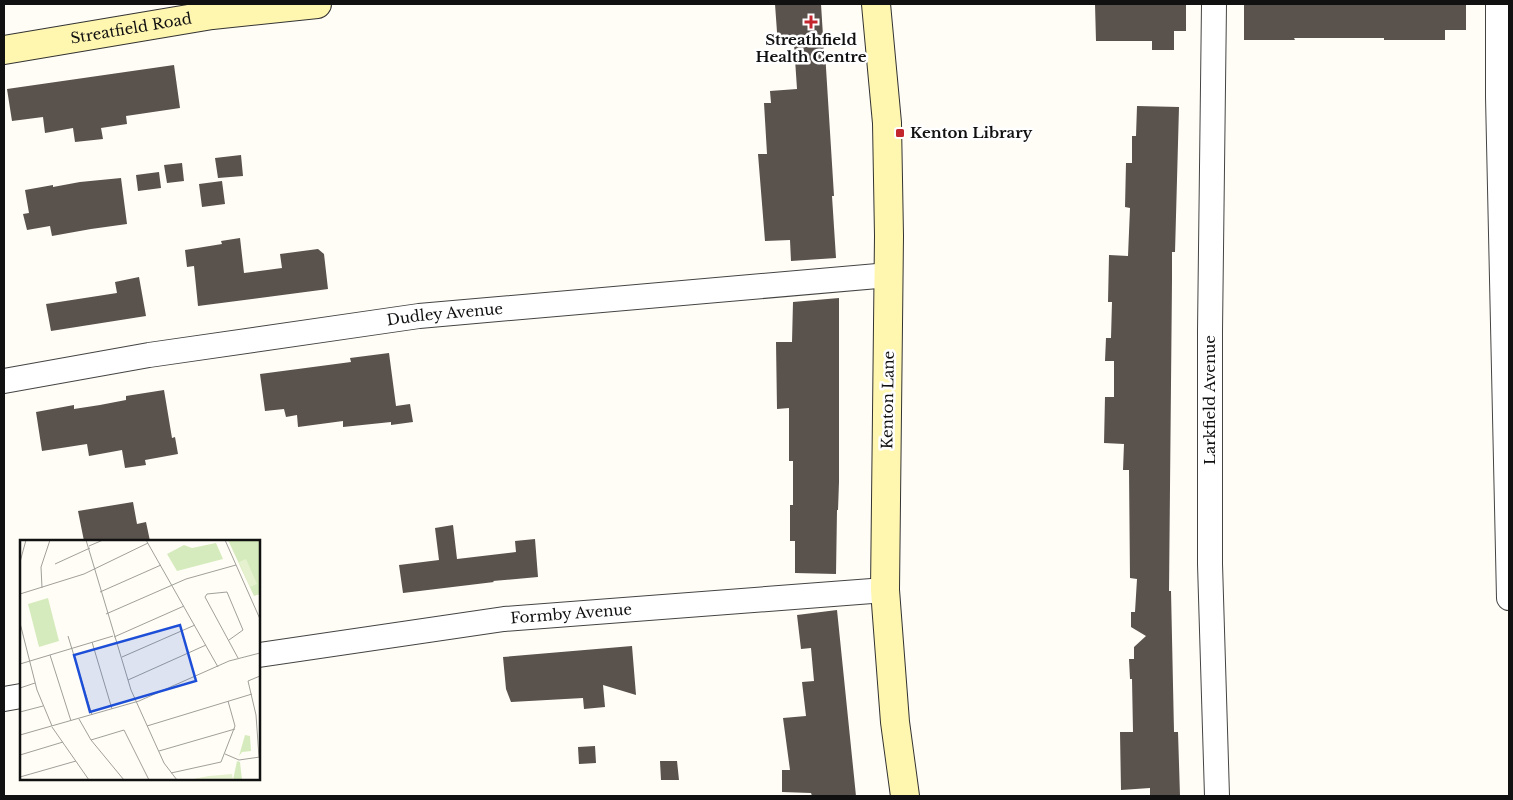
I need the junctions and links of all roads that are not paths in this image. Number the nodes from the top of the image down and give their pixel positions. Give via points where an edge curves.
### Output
1 (317, 4) edge
2 (876, 4) edge
3 (1214, 4) edge
4 (1498, 4) edge
5 (4, 50) edge
6 (889, 275) junction
7 (4, 381) edge
8 (885, 590) junction
9 (1509, 598) edge
10 (260, 655) edge
11 (20, 696) edge
12 (4, 699) edge
13 (905, 796) edge
14 (1216, 796) edge

1 - 5 street, Streatfield Road via 212,15
2 - 6 street, Kenton Lane via 887,123
3 - 14 street, Larkfield Avenue via 1210,564
4 - 9 street
6 - 7 street, Dudley Avenue via 419,316 149,355
6 - 8 street, Kenton Lane
8 - 10 street, Formby Avenue via 504,619
8 - 13 street, Kenton Lane via 895,722
11 - 12 street

